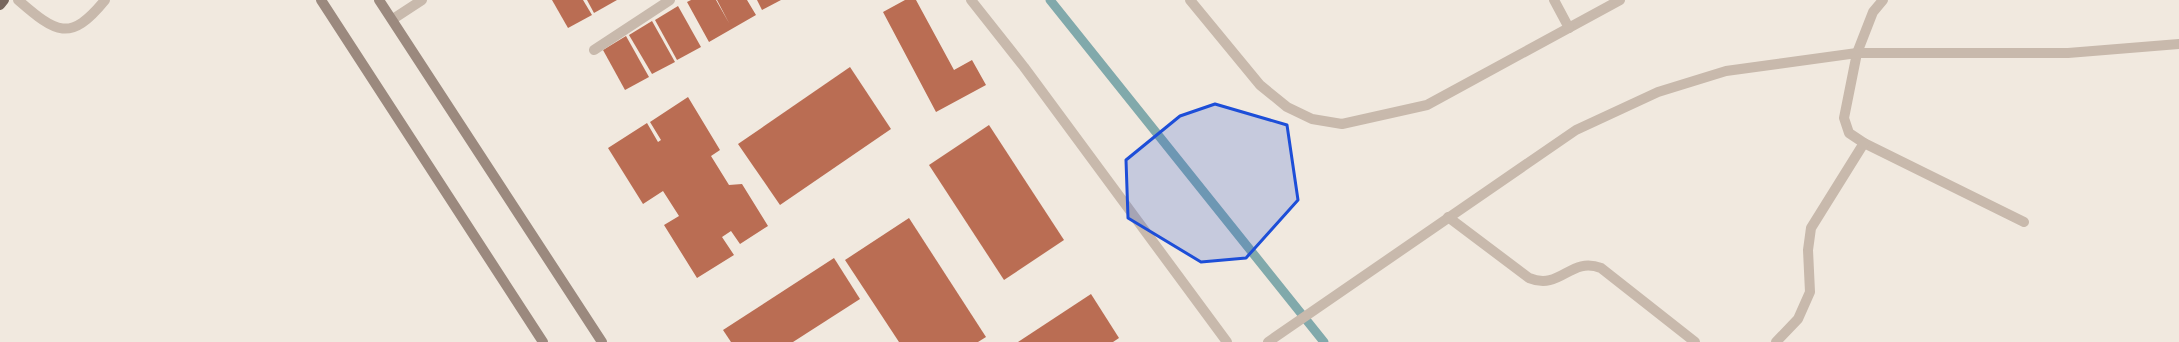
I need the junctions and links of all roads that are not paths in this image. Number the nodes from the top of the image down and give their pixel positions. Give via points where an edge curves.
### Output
1 (4, 0) edge
2 (18, 0) edge
3 (105, 0) edge
4 (321, 0) edge
5 (379, 0) edge
6 (422, 0) edge
7 (670, 0) edge
8 (971, 0) edge
9 (1190, 0) edge
10 (1554, 0) edge
11 (1620, 0) edge
12 (1883, 0) edge
13 (0, 4) edge
14 (393, 20) junction
15 (1569, 28) junction
16 (2179, 44) edge
17 (594, 50) dead end
18 (1857, 53) junction
19 (1864, 143) junction
20 (1448, 217) junction
21 (2024, 222) dead end
22 (543, 342) edge
23 (602, 342) edge
24 (1227, 342) edge
25 (1268, 342) edge
26 (1695, 342) edge
27 (1776, 342) edge

1 - 13 main road
2 - 3 street via 42,21 58,29 79,26 95,13
4 - 22 main road
5 - 14 main road
6 - 14 street
7 - 17 street
8 - 24 street
9 - 15 street via 1260,85 1282,103 1312,119 1342,124 1427,105
10 - 15 street
11 - 15 street
12 - 18 street via 1873,12
14 - 23 main road
16 - 18 street via 2068,53
18 - 19 street via 1844,118 1849,133
18 - 20 street via 1726,71 1658,92 1576,130
19 - 21 street
19 - 27 street via 1811,228 1808,250 1810,292 1798,319
20 - 25 street
20 - 26 street via 1529,278 1538,281 1549,282 1583,264 1601,268

